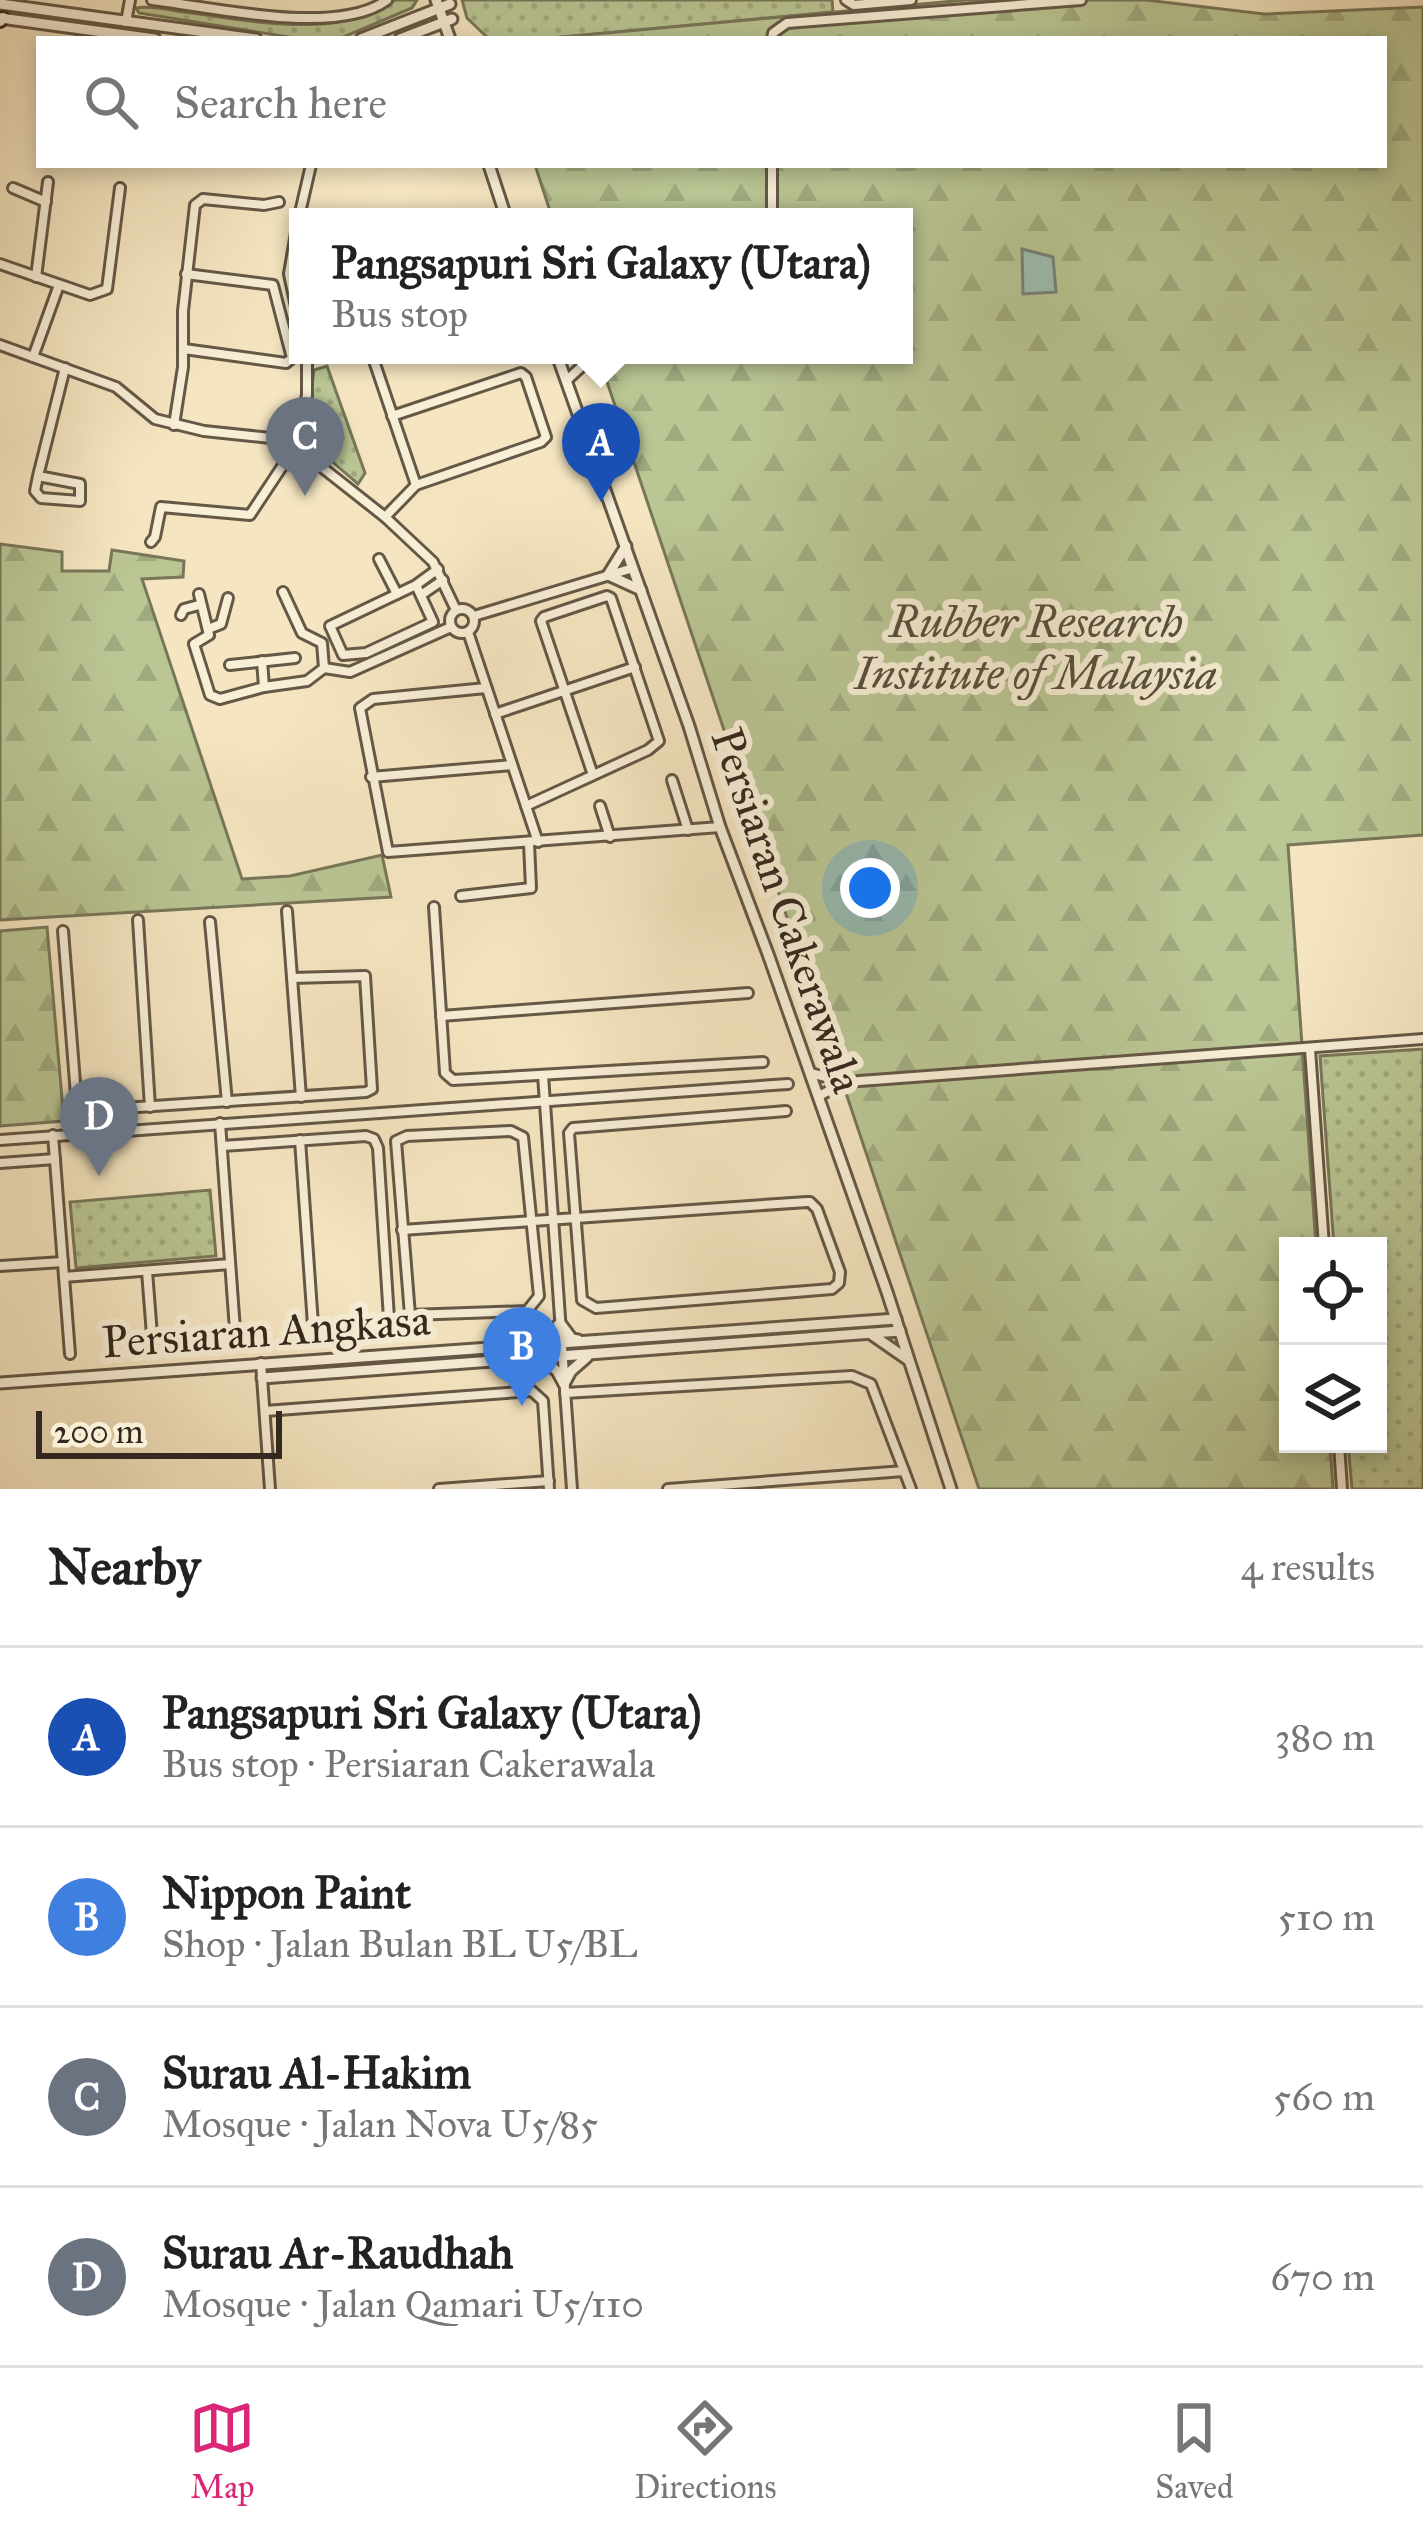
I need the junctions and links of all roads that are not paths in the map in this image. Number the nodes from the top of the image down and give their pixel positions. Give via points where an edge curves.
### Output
1 (130, 0) edge
2 (152, 0) edge
3 (387, 0) edge
4 (426, 0) edge
5 (846, 0) edge
6 (910, 0) edge
7 (1082, 0) edge
8 (1, 3) edge
9 (443, 3) edge
10 (226, 4) edge
11 (419, 15) junction
12 (1, 19) edge
13 (448, 20) junction
14 (126, 22) junction
15 (416, 33) junction
16 (132, 36) edge
17 (233, 36) edge
18 (368, 36) edge
19 (408, 36) edge
20 (427, 36) edge
21 (451, 36) edge
22 (772, 36) edge
23 (309, 168) edge
24 (490, 168) edge
25 (772, 168) edge
26 (48, 182) dead end
27 (13, 188) dead end
28 (120, 188) dead end
29 (46, 202) junction
30 (279, 202) dead end
31 (300, 208) edge
32 (503, 208) edge
33 (772, 208) edge
34 (0, 264) edge
35 (186, 274) junction
36 (36, 277) junction
37 (59, 285) junction
38 (0, 345) edge
39 (184, 350) junction
40 (289, 352) edge
41 (33, 357) junction
42 (289, 361) edge
43 (307, 364) edge
44 (375, 364) edge
45 (560, 364) edge
46 (584, 364) edge
47 (65, 368) junction
48 (566, 380) junction
49 (392, 416) junction
50 (174, 425) junction
51 (298, 431) junction
52 (281, 439) junction
53 (296, 452) junction
54 (38, 476) junction
55 (416, 485) junction
56 (385, 518) junction
57 (151, 542) dead end
58 (626, 546) junction
59 (379, 559) dead end
60 (633, 567) junction
61 (438, 569) junction
62 (608, 575) junction
63 (443, 580) junction
64 (419, 590) junction
65 (641, 590) junction
66 (283, 592) dead end
67 (398, 594) junction
68 (228, 598) dead end
69 (456, 610) junction
70 (181, 615) dead end
71 (474, 616) junction
72 (452, 627) junction
73 (208, 629) junction
74 (468, 632) junction
75 (295, 658) dead end
76 (262, 662) junction
77 (230, 665) dead end
78 (325, 668) junction
79 (635, 668) junction
80 (264, 687) junction
81 (486, 688) junction
82 (566, 692) junction
83 (495, 714) junction
84 (512, 764) junction
85 (593, 775) junction
86 (371, 777) junction
87 (672, 780) dead end
88 (526, 806) junction
89 (600, 806) dead end
90 (720, 827) junction
91 (688, 830) junction
92 (610, 837) junction
93 (533, 842) junction
94 (461, 896) dead end
95 (434, 907) dead end
96 (287, 911) dead end
97 (138, 920) dead end
98 (210, 922) dead end
99 (63, 932) dead end
100 (292, 978) junction
101 (748, 993) dead end
102 (441, 1016) junction
103 (1423, 1039) edge
104 (1310, 1048) junction
105 (763, 1062) dead end
106 (810, 1073) junction
107 (543, 1075) junction
108 (846, 1082) junction
109 (788, 1084) dead end
110 (818, 1096) junction
111 (301, 1097) junction
112 (545, 1098) junction
113 (227, 1102) junction
114 (150, 1107) junction
115 (786, 1111) dead end
116 (78, 1112) junction
117 (220, 1123) junction
118 (80, 1133) junction
119 (53, 1136) junction
120 (0, 1140) edge
121 (300, 1140) junction
122 (222, 1145) junction
123 (55, 1159) junction
124 (0, 1163) edge
125 (576, 1218) junction
126 (553, 1220) junction
127 (533, 1221) junction
128 (402, 1230) junction
129 (1323, 1237) edge
130 (63, 1262) junction
131 (230, 1264) junction
132 (0, 1266) edge
133 (147, 1270) junction
134 (64, 1277) junction
135 (887, 1292) junction
136 (896, 1319) junction
137 (870, 1321) junction
138 (560, 1323) junction
139 (900, 1331) junction
140 (390, 1334) dead end
141 (871, 1334) junction
142 (314, 1340) dead end
143 (586, 1341) junction
144 (562, 1342) junction
145 (540, 1344) junction
146 (236, 1345) dead end
147 (154, 1348) dead end
148 (70, 1354) dead end
149 (589, 1356) junction
150 (562, 1357) junction
151 (541, 1359) junction
152 (910, 1362) junction
153 (262, 1364) junction
154 (262, 1378) junction
155 (0, 1383) edge
156 (565, 1389) junction
157 (265, 1411) junction
158 (1340, 1453) edge
159 (904, 1471) junction
160 (549, 1485) edge
161 (458, 1488) edge
162 (271, 1489) edge
163 (439, 1489) edge
164 (572, 1489) edge
165 (668, 1489) edge
166 (911, 1489) edge
167 (951, 1489) edge
168 (1342, 1489) edge

1 - 14 street
2 - 10 street
3 - 10 street via 338,16 287,17
4 - 11 street
5 - 6 street
7 - 22 street via 787,23
8 - 14 street
9 - 11 street
9 - 13 street
11 - 18 street
12 - 16 street
13 - 15 street
13 - 21 street
14 - 17 street
15 - 19 street
15 - 20 street
23 - 31 street
24 - 32 street
25 - 33 street
26 - 29 street
27 - 29 street
28 - 37 street via 107,289 89,295
29 - 36 street
30 - 35 street via 199,200
34 - 36 street
35 - 39 street
35 - 40 street via 273,285
36 - 37 street
37 - 41 street
38 - 41 street
39 - 42 street
39 - 50 street
41 - 47 street
43 - 51 street
44 - 49 street
45 - 48 street, Persiaran Cakerawala
46 - 48 street
47 - 50 street via 116,387
47 - 54 street
48 - 58 street, Persiaran Cakerawala
49 - 55 street
49 - 55 street via 521,374 546,430 541,442
50 - 52 street
51 - 52 street
51 - 53 street via 304,439
52 - 53 street
53 - 56 street
53 - 57 street via 250,515 161,507
54 - 54 street via 38,496 80,501 80,484
55 - 56 street
56 - 61 street
58 - 60 street, Persiaran Cakerawala
58 - 62 street
59 - 67 street
60 - 62 street
60 - 65 street, Persiaran Cakerawala
61 - 63 street
61 - 64 street
62 - 65 street
62 - 71 street
63 - 64 street
63 - 69 street
64 - 67 street
64 - 67 street via 433,622 366,653 343,655 330,626
65 - 90 street, Persiaran Cakerawala
66 - 78 street via 302,633 322,643
68 - 73 street via 221,624
69 - 71 street
69 - 72 street
70 - 73 street via 200,599
71 - 74 street
72 - 74 street
72 - 78 street via 350,672
73 - 80 street via 194,644 210,695
74 - 81 street
75 - 76 street
76 - 77 street
76 - 80 street
78 - 80 street via 307,682
79 - 82 street
79 - 82 street via 611,598 544,616
79 - 85 street via 659,740
81 - 83 street
81 - 86 street via 364,703 359,715
82 - 83 street
82 - 85 street
83 - 84 street
84 - 86 street
84 - 88 street
85 - 88 street
86 - 93 street via 391,853
87 - 91 street
88 - 93 street
89 - 92 street
90 - 91 street
90 - 106 street, Persiaran Cakerawala
91 - 92 street
92 - 93 street
93 - 94 street via 531,888
95 - 102 street
96 - 100 street
97 - 114 street
98 - 113 street
99 - 116 street
100 - 111 street
100 - 111 street via 359,974 368,981 373,1088
101 - 102 street
102 - 107 street via 452,1080
103 - 104 street
104 - 108 street
104 - 129 street
105 - 107 street
106 - 108 street
106 - 110 street, Persiaran Cakerawala
107 - 112 street
108 - 110 street
109 - 112 street
110 - 135 street, Persiaran Cakerawala
111 - 113 street
112 - 117 street
112 - 126 street
113 - 114 street
114 - 116 street
115 - 125 street via 579,1126 569,1133
116 - 118 street
117 - 118 street
117 - 122 street
118 - 119 street
119 - 120 street
119 - 123 street
121 - 122 street
121 - 140 street via 366,1136 377,1143
121 - 142 street
122 - 131 street
123 - 124 street
123 - 130 street
125 - 125 street via 814,1203 839,1282 832,1289 590,1308 582,1300
125 - 126 street
126 - 127 street
126 - 138 street
127 - 128 street
127 - 128 street via 538,1296 527,1311 410,1315
127 - 128 street via 520,1133 398,1138
130 - 132 street
130 - 134 street
131 - 133 street
131 - 146 street
133 - 134 street
133 - 147 street
134 - 148 street
135 - 136 street, Persiaran Cakerawala
135 - 137 street
136 - 137 street, Persiaran Angkasa
136 - 139 street, Persiaran Cakerawala
137 - 143 street, Persiaran Angkasa
138 - 143 street via 572,1339
138 - 144 street
138 - 145 street
139 - 141 street, Persiaran Angkasa
139 - 152 street, Persiaran Cakerawala
141 - 149 street, Persiaran Angkasa
141 - 152 street
143 - 144 street, Persiaran Angkasa
144 - 145 street, Persiaran Angkasa
144 - 150 street
145 - 153 street, Persiaran Angkasa
149 - 150 street, Persiaran Angkasa
149 - 156 street
150 - 151 street, Persiaran Angkasa
150 - 156 street
151 - 154 street, Persiaran Angkasa
151 - 156 street
152 - 167 street, Persiaran Cakerawala
153 - 154 street
153 - 155 street, Persiaran Angkasa
154 - 157 street
156 - 159 street via 852,1376 871,1384
156 - 164 street
157 - 160 street via 532,1391 543,1401
157 - 162 street
158 - 168 street
159 - 165 street
159 - 166 street
160 - 161 street
161 - 163 street

